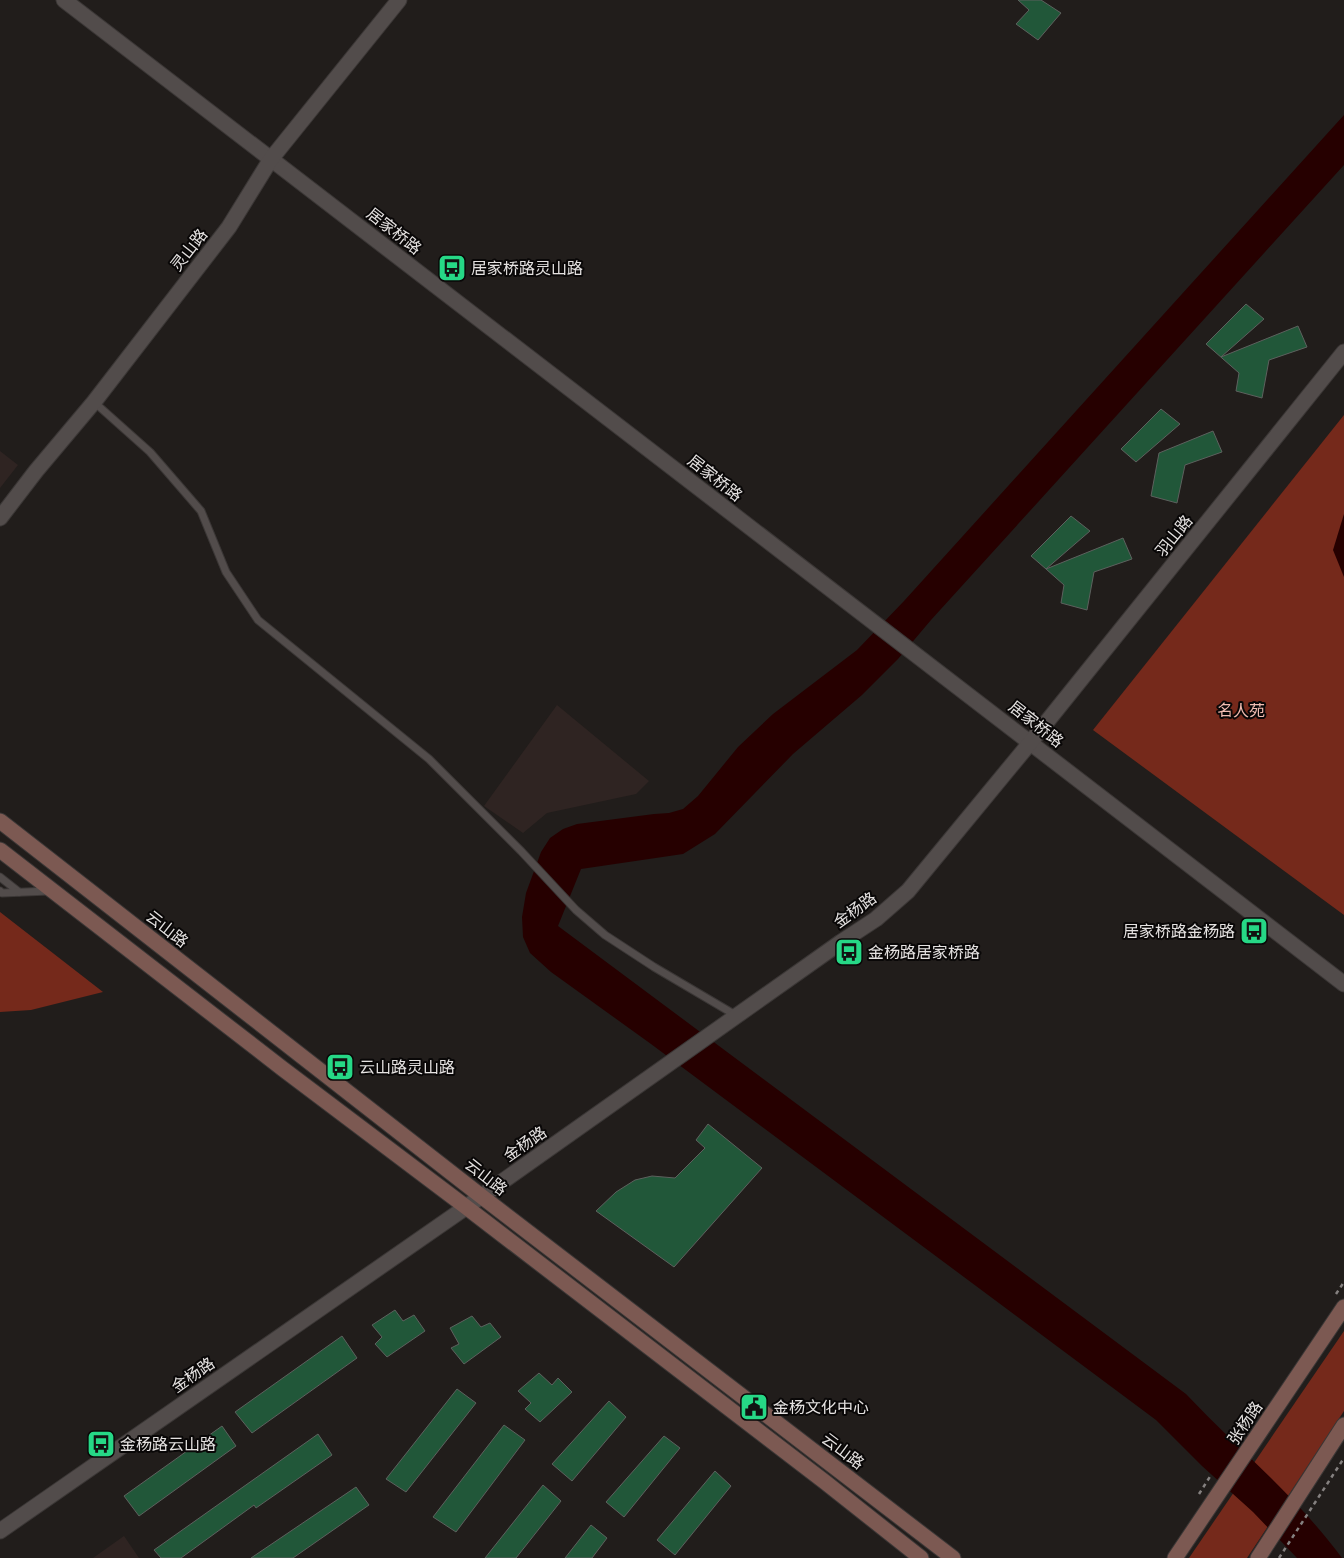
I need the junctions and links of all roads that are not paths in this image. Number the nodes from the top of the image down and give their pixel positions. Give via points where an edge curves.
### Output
1 (64, 0) edge
2 (400, 0) edge
3 (271, 158) junction
4 (1344, 352) edge
5 (94, 402) junction
6 (0, 518) edge
7 (1031, 742) junction
8 (0, 821) edge
9 (0, 850) edge
10 (0, 877) edge
11 (52, 890) junction
12 (0, 891) edge
13 (20, 892) junction
14 (1344, 984) edge
15 (736, 1016) junction
16 (481, 1196) junction
17 (466, 1207) junction
18 (1344, 1307) edge
19 (1344, 1425) edge
20 (0, 1531) edge
21 (1262, 1552) edge
22 (921, 1558) edge
23 (953, 1558) edge
24 (1175, 1558) edge

1 - 3 street, 居家桥路
2 - 3 street, 灵山路
3 - 5 street, 灵山路 via 228,227
3 - 7 street, 居家桥路
4 - 7 street, 羽山路
5 - 6 street, 灵山路
5 - 15 lane via 150,452 201,511 226,572 258,620 429,759 576,910 605,935
7 - 14 street, 居家桥路
7 - 15 street, 金杨路 via 908,891 876,919
8 - 16 main road, 云山路
9 - 11 main road
10 - 13 lane
11 - 13 lane
11 - 17 main road
12 - 13 lane
15 - 16 street, 金杨路
16 - 17 street, 金杨路
16 - 23 main road, 云山路
17 - 20 street, 金杨路
17 - 22 main road
18 - 24 main road, 张杨路
19 - 21 main road

